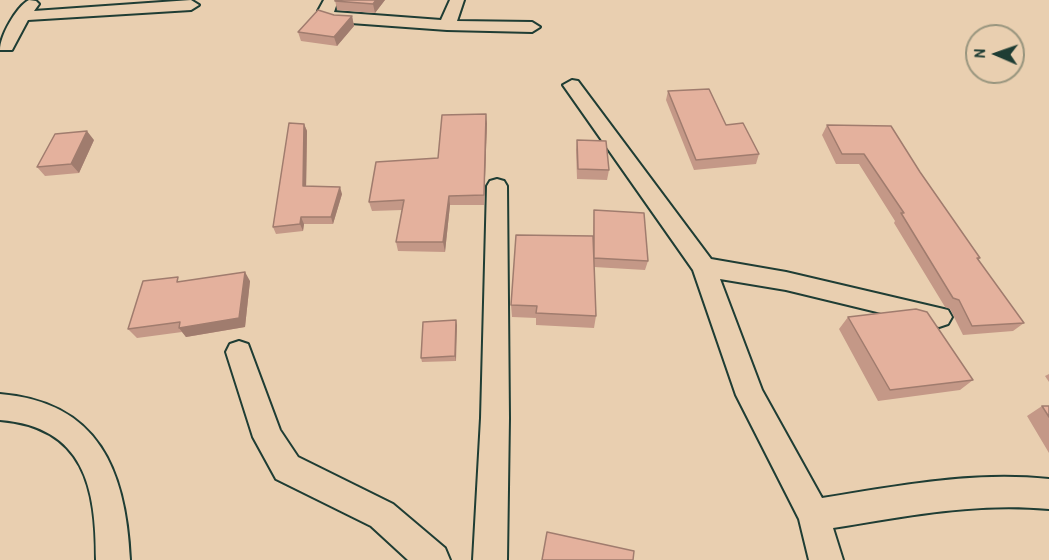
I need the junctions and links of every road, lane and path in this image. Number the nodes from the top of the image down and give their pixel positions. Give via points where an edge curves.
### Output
1 (35, 0) edge
2 (331, 0) edge
3 (456, 0) edge
4 (191, 5) dead end
5 (22, 16) junction
6 (447, 25) junction
7 (532, 27) dead end
8 (6, 47) dead end
9 (572, 85) dead end
10 (498, 186) dead end
11 (704, 267) junction
12 (939, 317) dead end
13 (239, 352) dead end
14 (0, 406) edge
15 (1049, 494) edge
16 (814, 515) junction
17 (113, 560) edge
18 (433, 560) edge
19 (490, 560) edge
20 (826, 560) edge

1 - 5 street
2 - 6 street via 326,11 329,16
3 - 6 street
4 - 5 street
5 - 8 street
6 - 7 street
9 - 11 street
10 - 19 street
11 - 12 street via 786,281
11 - 16 street via 750,395
13 - 18 street via 268,437 287,468 382,515
14 - 17 street via 36,412 81,440 104,478 113,515
15 - 16 street via 963,494
16 - 20 street

